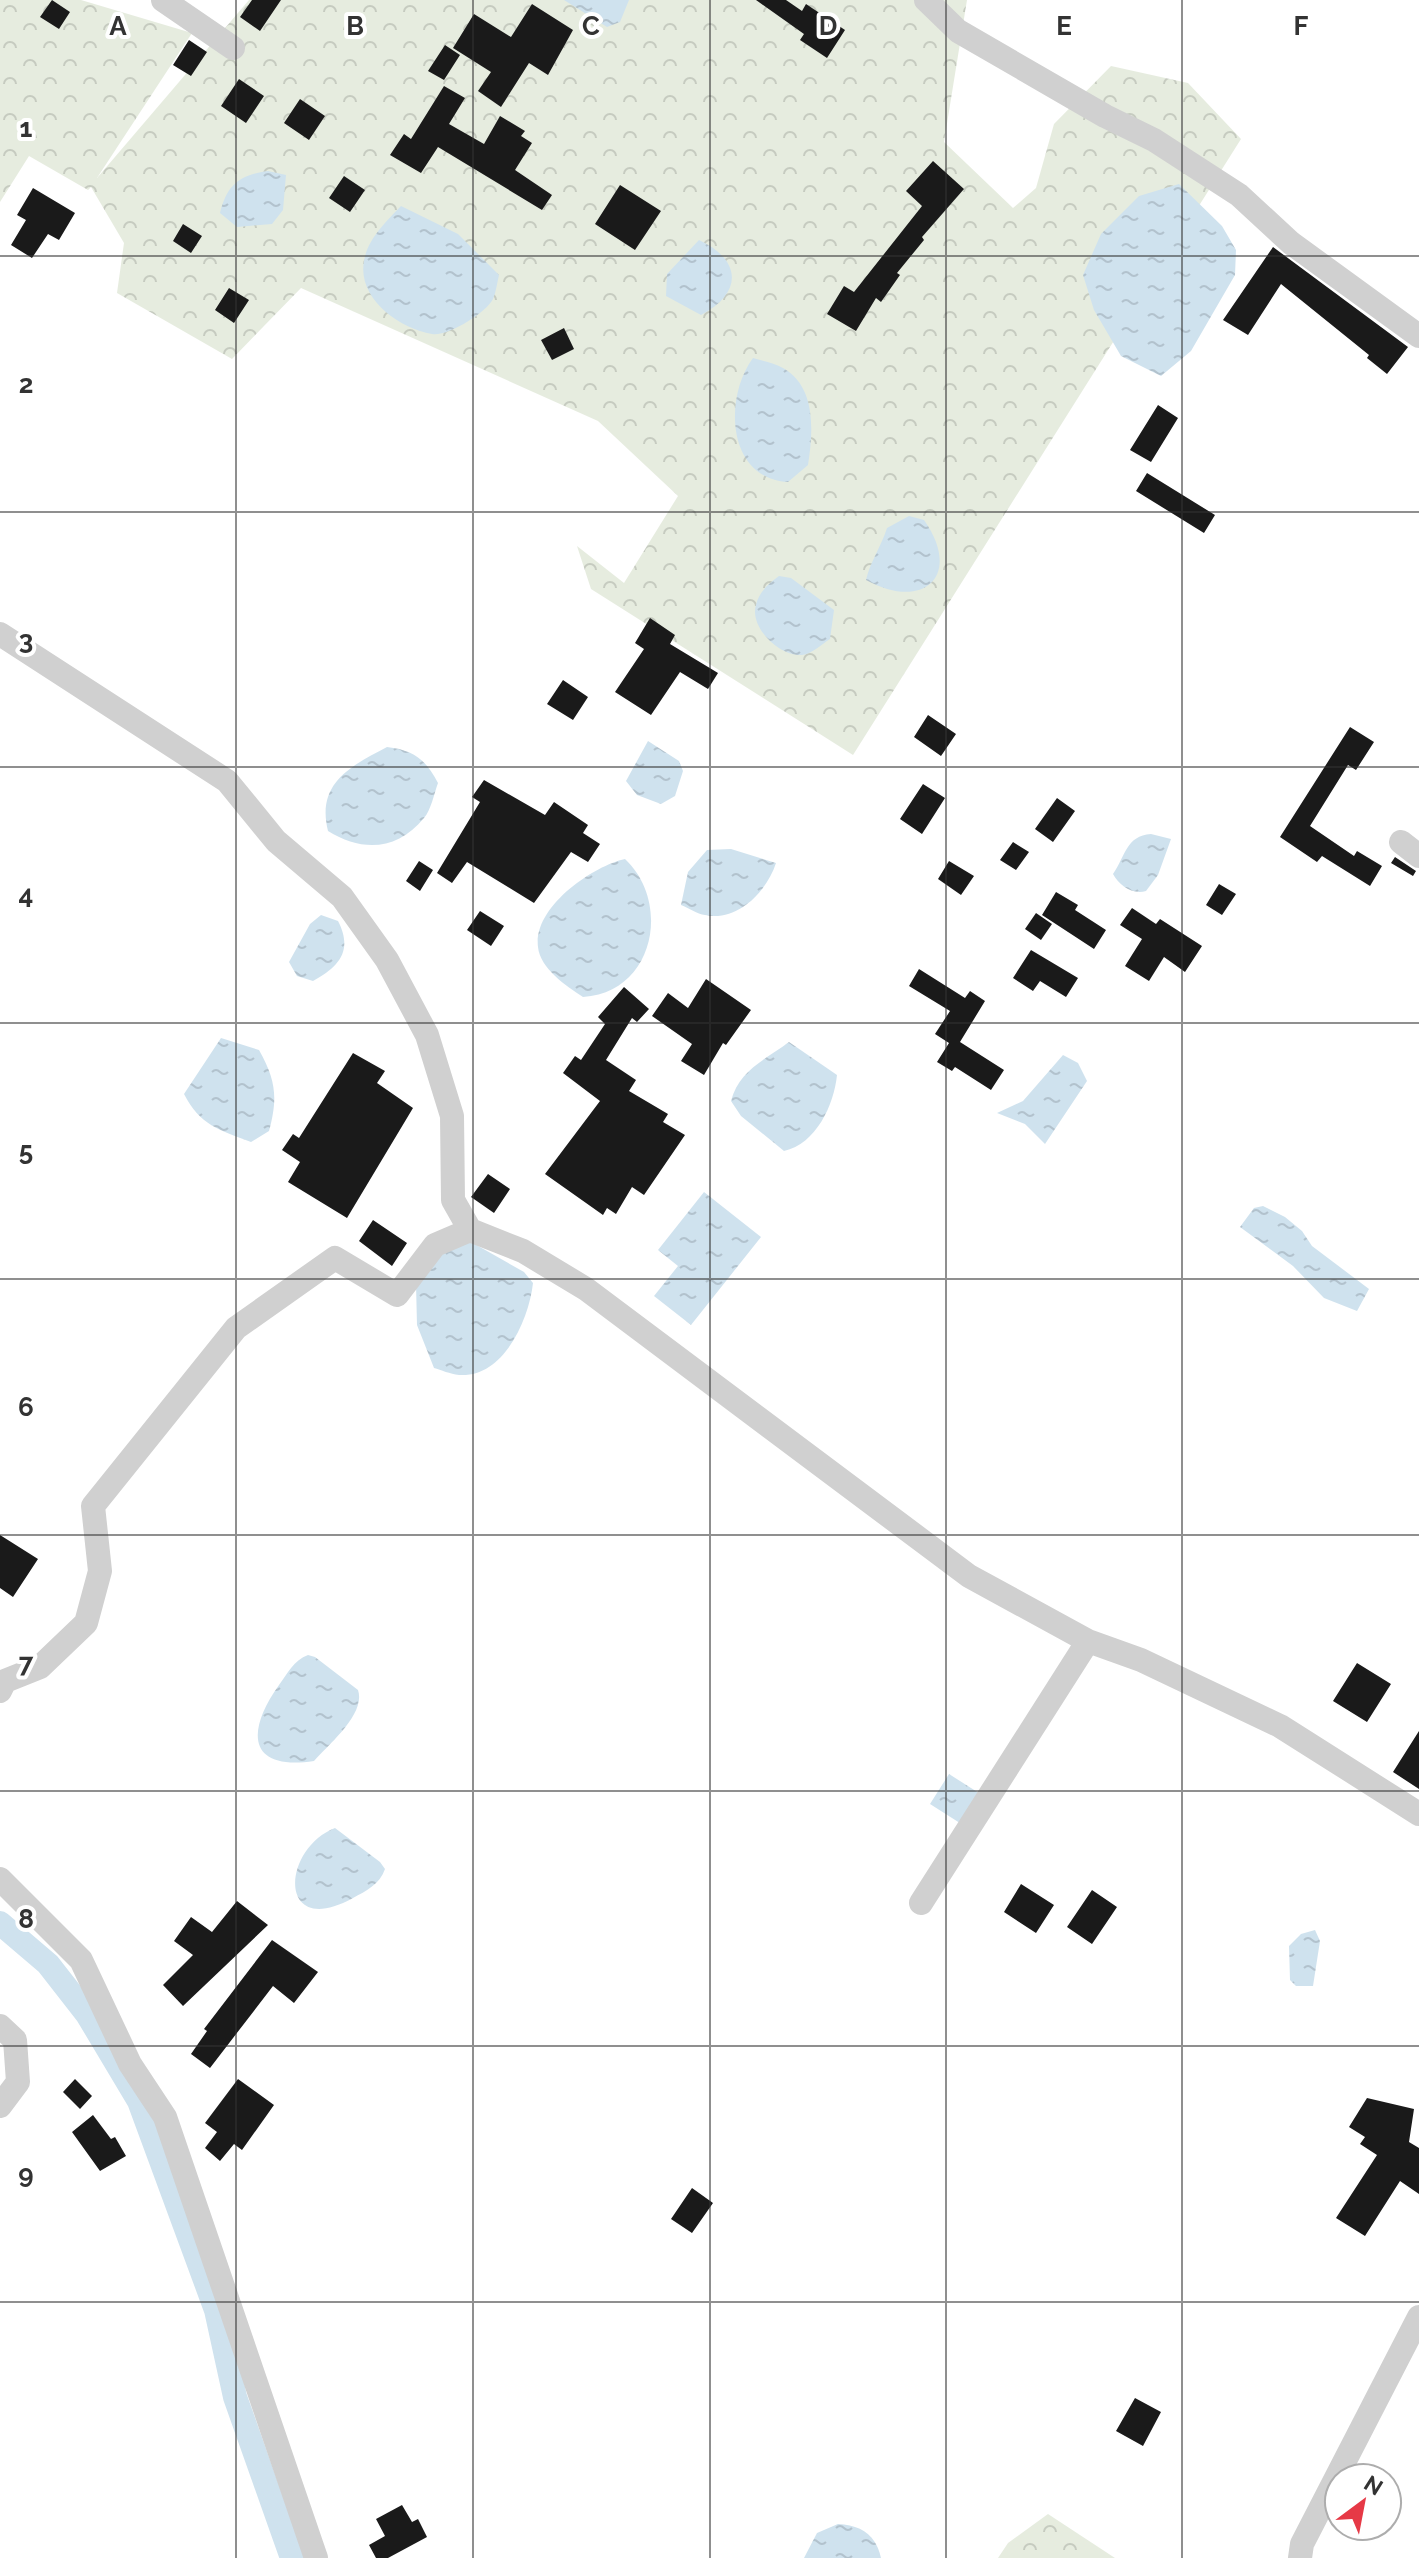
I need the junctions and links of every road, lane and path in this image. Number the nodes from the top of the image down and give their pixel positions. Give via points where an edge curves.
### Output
1 (163, 0) edge
2 (926, 0) edge
3 (233, 48) dead end
4 (1419, 336) edge
5 (0, 634) edge
6 (470, 1230) junction
7 (1088, 1641) junction
8 (0, 1691) edge
9 (1419, 1814) edge
10 (0, 1879) edge
11 (921, 1903) dead end
12 (0, 2026) edge
13 (0, 2106) edge
14 (1419, 2317) edge
15 (316, 2558) edge
16 (1300, 2558) edge

1 - 3 street
2 - 4 street via 958,31 1154,140 1239,195 1291,243
5 - 6 street via 227,781 276,841 342,897 387,960 427,1035 452,1116 453,1200
6 - 7 street via 523,1251 586,1289 969,1576
6 - 8 street via 435,1245 397,1295 335,1258 236,1328 93,1506 100,1571 86,1623 40,1667 5,1681
7 - 9 street via 1141,1660 1280,1726
7 - 11 street
10 - 15 street via 81,1960 130,2064 165,2117
12 - 13 street via 15,2040 18,2082
14 - 16 street via 1302,2544

